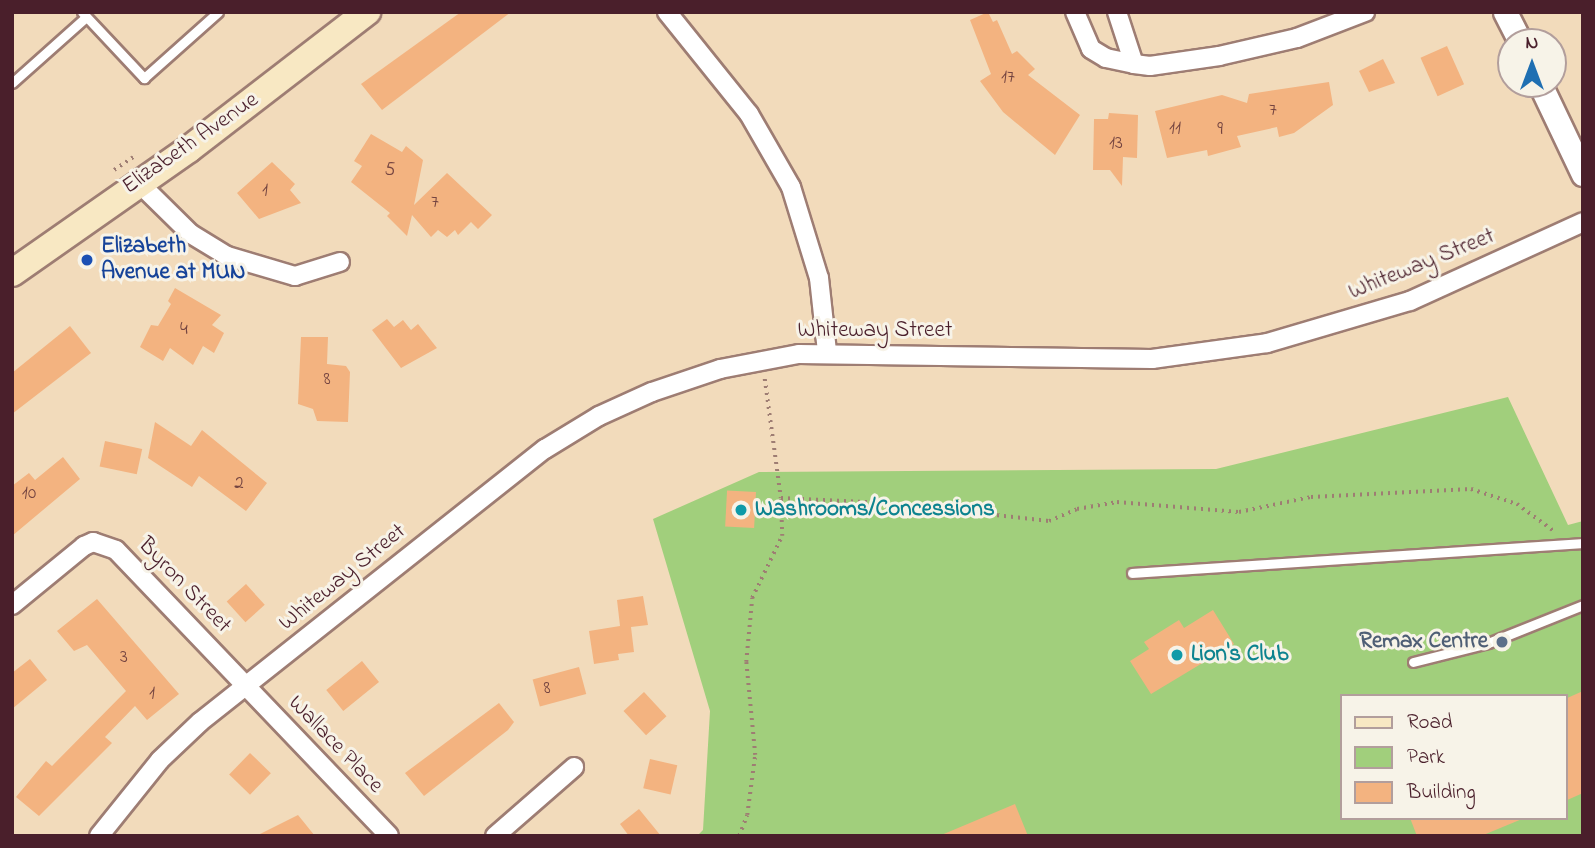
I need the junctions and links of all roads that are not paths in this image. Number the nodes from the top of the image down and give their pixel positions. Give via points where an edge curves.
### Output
1 (218, 12) edge
2 (367, 12) edge
3 (667, 12) edge
4 (1075, 12) edge
5 (1117, 12) edge
6 (1365, 12) edge
7 (1505, 12) edge
8 (84, 15) edge
9 (1513, 28) edge
10 (1134, 64) junction
11 (12, 83) edge
12 (1547, 98) edge
13 (1583, 174) edge
14 (138, 182) junction
15 (1583, 222) edge
16 (340, 262) dead end
17 (12, 272) edge
18 (827, 352) junction
19 (1583, 543) edge
20 (1132, 573) dead end
21 (1583, 604) edge
22 (12, 605) edge
23 (1413, 662) dead end
24 (247, 687) junction
25 (574, 767) dead end
26 (99, 836) edge
27 (390, 836) edge
28 (495, 836) edge

1 - 8 lane via 144,78
2 - 14 main road, Elizabeth Avenue via 189,149
3 - 18 street via 749,114 791,187 819,278
4 - 10 street via 1091,49 1106,58
5 - 10 street
6 - 10 street via 1297,38 1219,57
7 - 9 street
8 - 11 lane
12 - 13 street
14 - 16 street via 191,234 227,256 295,275
14 - 17 main road, Elizabeth Avenue
15 - 18 street, Whiteway Street via 1410,301 1317,331 1210,354 1089,360
18 - 24 street, Whiteway Street via 720,369 652,392 582,425 518,469
19 - 20 lane
21 - 23 lane via 1488,643
22 - 24 street, Byron Street via 84,546 104,544 125,559
24 - 26 street, Whiteway Street via 160,760
24 - 27 street, Wallace Place
25 - 28 street

